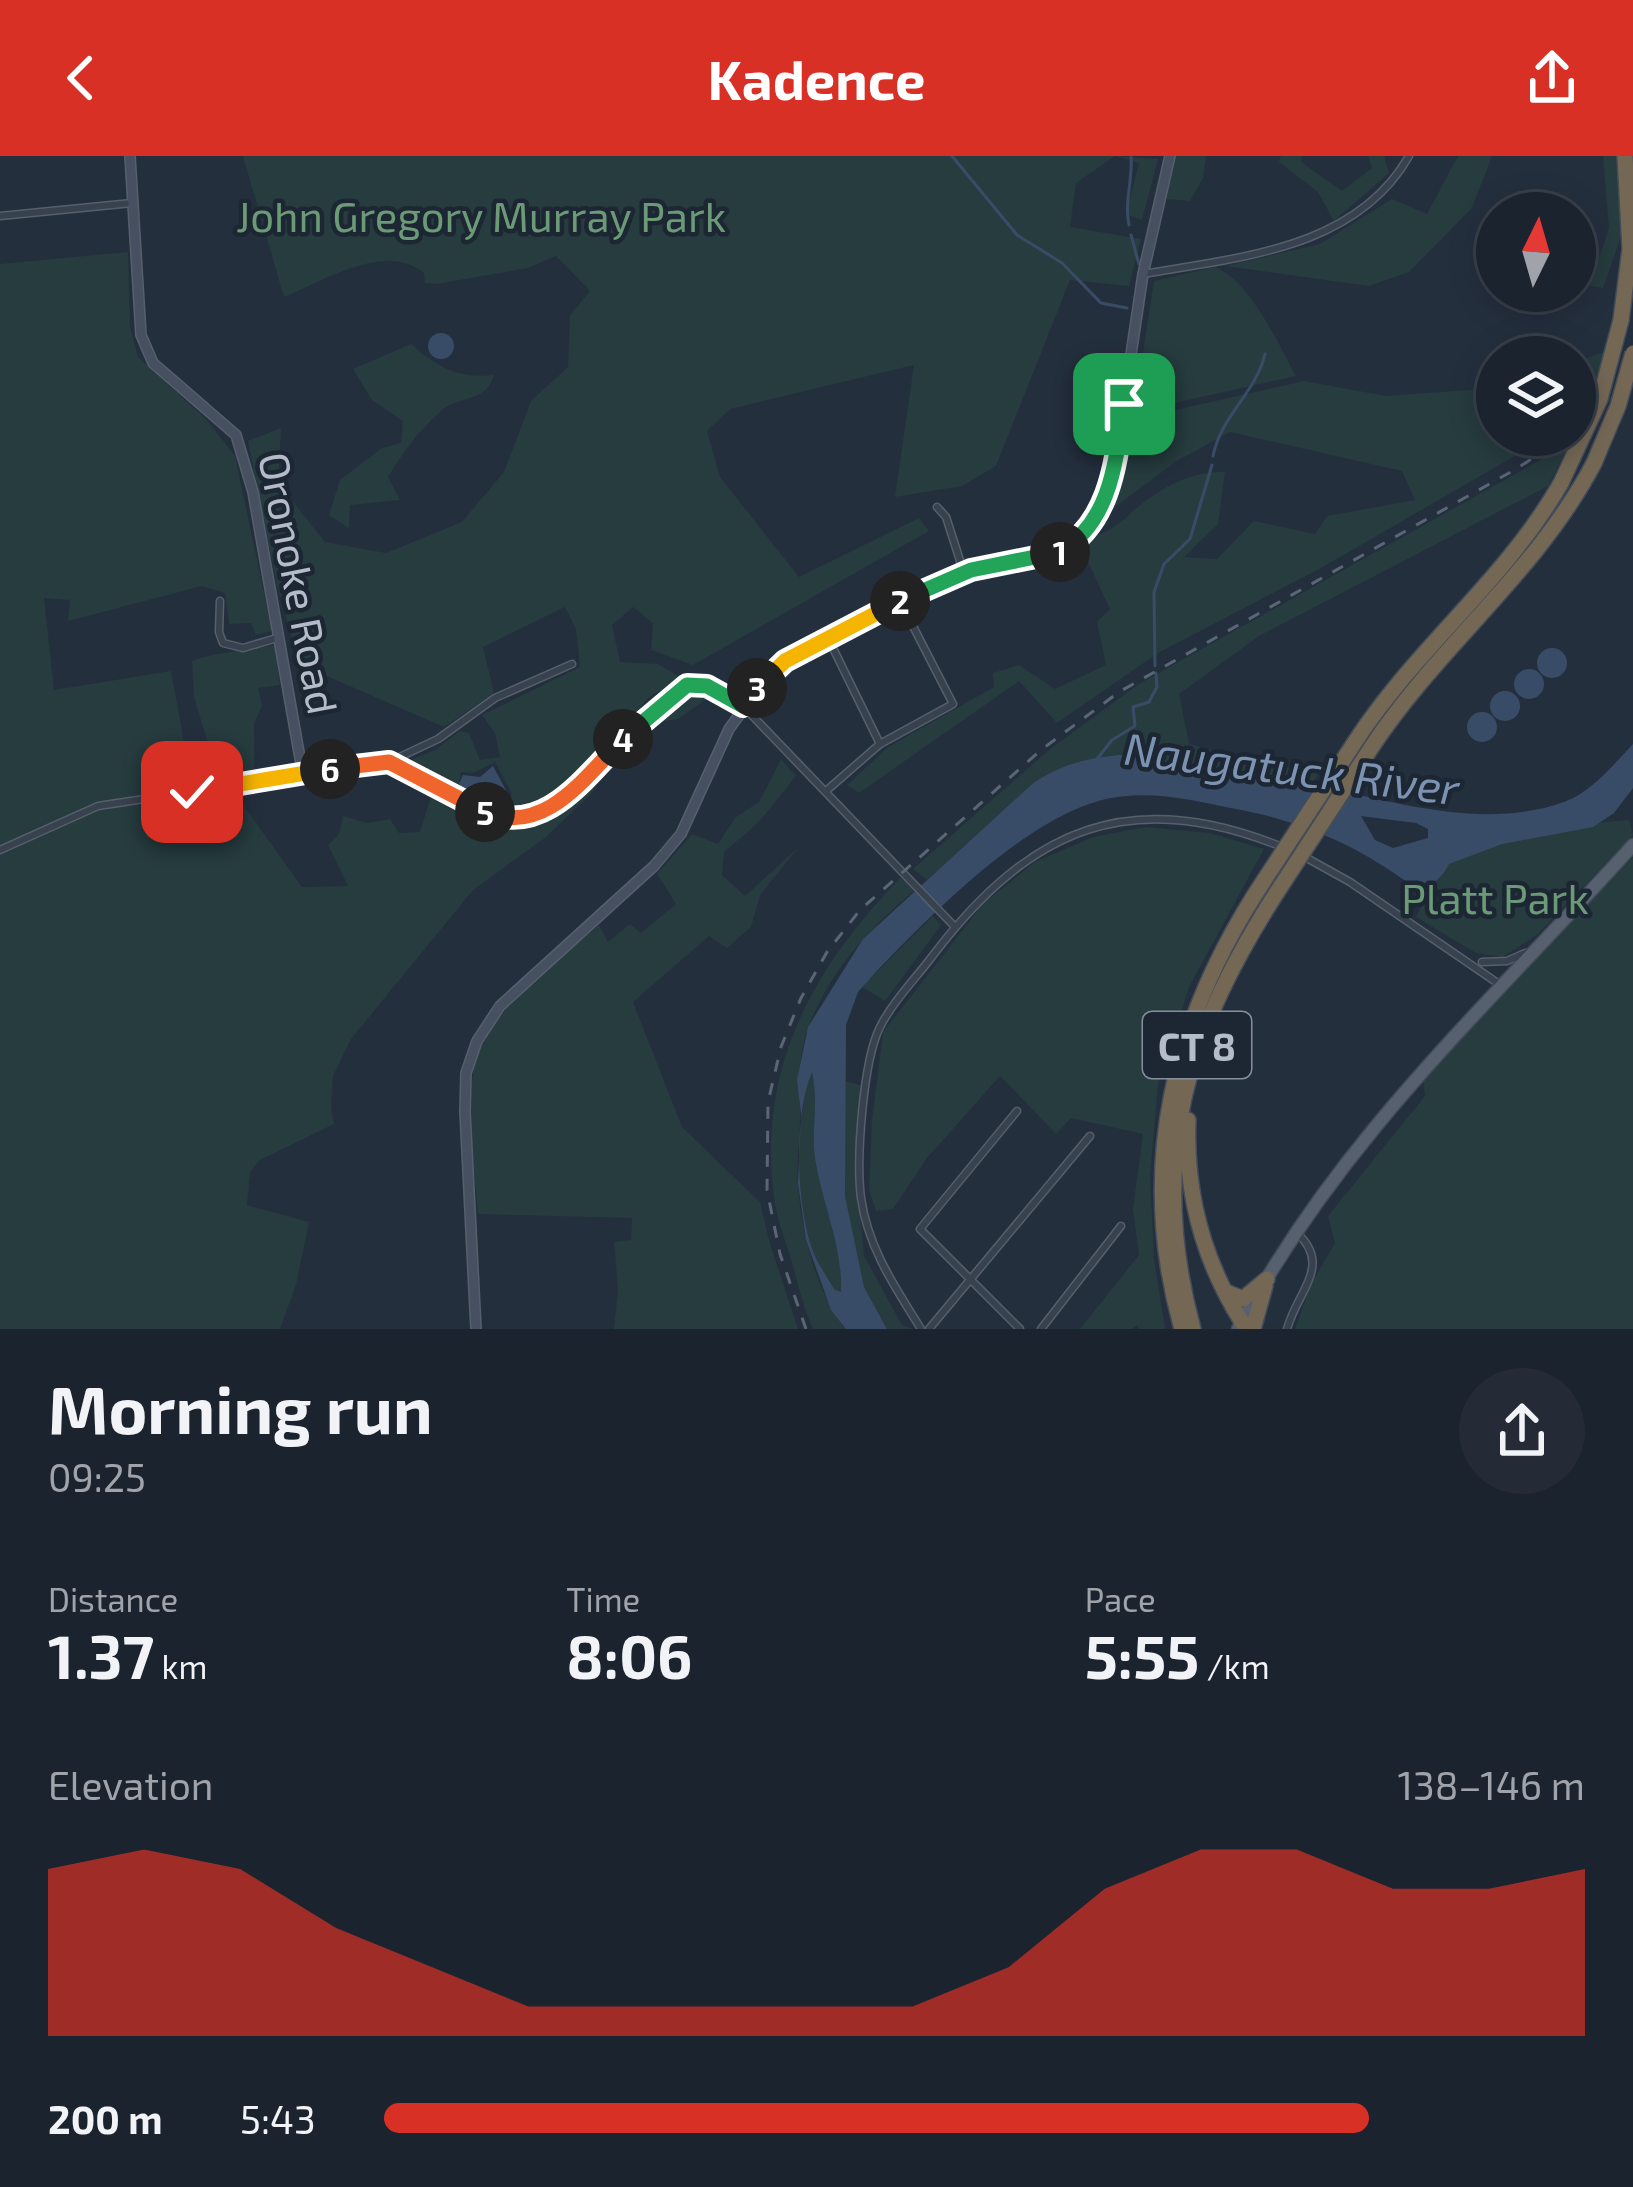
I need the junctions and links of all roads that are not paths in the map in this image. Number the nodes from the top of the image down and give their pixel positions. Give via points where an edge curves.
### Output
1 (130, 156) edge
2 (1170, 156) edge
3 (1409, 156) edge
4 (1625, 156) edge
5 (132, 203) junction
6 (0, 215) edge
7 (1143, 274) junction
8 (1633, 353) edge
9 (937, 507) dead end
10 (964, 573) junction
11 (220, 601) dead end
12 (900, 601) junction
13 (280, 638) junction
14 (829, 640) junction
15 (572, 664) dead end
16 (743, 706) junction
17 (880, 744) junction
18 (1363, 745) junction
19 (389, 762) junction
20 (303, 775) junction
21 (826, 791) junction
22 (1633, 845) edge
23 (0, 850) edge
24 (955, 927) junction
25 (1539, 947) junction
26 (1471, 962) junction
27 (1482, 962) junction
28 (1507, 981) junction
29 (1220, 987) junction
30 (1017, 1111) dead end
31 (1090, 1136) dead end
32 (1163, 1224) junction
33 (1121, 1226) dead end
34 (1296, 1232) junction
35 (970, 1280) junction
36 (1219, 1280) junction
37 (1267, 1280) junction
38 (1244, 1327) edge
39 (476, 1329) edge
40 (925, 1329) edge
41 (1020, 1329) edge
42 (1040, 1329) edge
43 (1172, 1329) edge
44 (1182, 1329) edge
45 (1193, 1329) edge
46 (1287, 1329) edge

1 - 5 main road, Oronoke Road
2 - 7 main road
3 - 7 street via 1367,208 1317,235 1256,255
4 - 18 highway, CT 8, bridge via 1630,249 1600,399 1525,538 1405,673
5 - 6 street
5 - 13 main road, Oronoke Road via 141,335 153,363 236,435
7 - 10 main road via 1116,455 1093,525 1055,554
8 - 18 highway, CT 8, bridge via 1594,463 1540,548
9 - 10 street
10 - 12 main road
11 - 13 street via 223,643 243,649
12 - 14 main road
12 - 17 street via 953,704
13 - 20 main road, Oronoke Road
14 - 16 main road via 785,661
14 - 17 street
15 - 19 street via 495,698
16 - 19 main road via 693,683 550,809 494,816
16 - 21 street
16 - 39 main road via 681,834 500,1006 477,1041 466,1073
17 - 21 street
18 - 29 highway, CT 8, bridge
18 - 32 highway, CT 8, bridge via 1264,879 1215,962 1184,1039 1164,1141
19 - 20 main road
20 - 23 street via 98,806
21 - 24 street
22 - 25 main road
24 - 26 street via 1002,878 1049,845 1109,824 1181,818 1295,852
24 - 40 street via 882,1024 867,1077 860,1167 866,1224 885,1271
25 - 27 street via 1510,961
25 - 28 main road
26 - 27 street
26 - 28 street
27 - 28 street
28 - 34 main road via 1407,1085
29 - 36 highway via 1187,1135 1194,1207
29 - 45 highway, CT 8 via 1186,1083 1174,1163 1176,1243
30 - 35 street via 920,1229
31 - 35 street
32 - 43 highway
32 - 44 highway, CT 8
33 - 42 street
34 - 37 main road
34 - 46 street via 1315,1263
35 - 40 street
35 - 41 street
36 - 37 highway via 1239,1299
36 - 38 highway
37 - 38 highway

